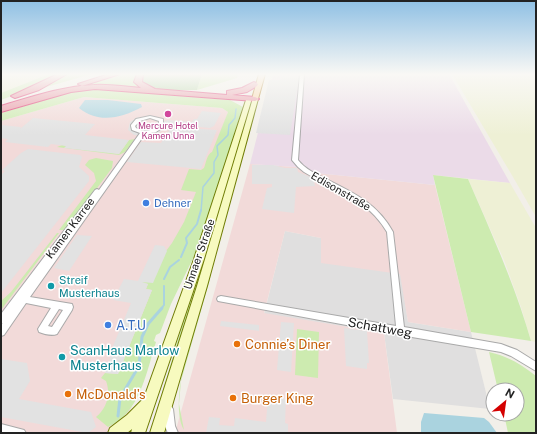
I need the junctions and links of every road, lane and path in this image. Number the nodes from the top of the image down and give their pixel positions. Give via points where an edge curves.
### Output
1 (21, 94) edge
2 (31, 94) edge
3 (48, 94) edge
4 (53, 94) edge
5 (209, 94) edge
6 (229, 94) edge
7 (300, 94) edge
8 (253, 97) junction
9 (25, 101) junction
10 (1, 103) edge
11 (1, 109) edge
12 (143, 133) junction
13 (21, 299) junction
14 (220, 299) dead end
15 (57, 305) dead end
16 (1, 320) edge
17 (400, 331) junction
18 (1, 332) edge
19 (536, 366) edge
20 (150, 399) junction
21 (167, 400) junction
22 (1, 429) edge
23 (21, 433) edge
24 (115, 433) edge
25 (138, 433) edge
26 (157, 433) edge
27 (173, 433) edge

1 - 10 highway
2 - 10 highway
3 - 9 highway
4 - 9 highway
5 - 8 highway
6 - 8 highway
7 - 17 street, Edisonstraße via 295,160 304,170 367,204 385,221 390,232
8 - 20 main road, Unnaer Straße
8 - 21 main road, Unnaer Straße via 202,286
9 - 11 highway
12 - 12 street via 159,128 162,125 161,120 150,117 138,120 133,128
12 - 13 street, Kamen Karree
13 - 15 street
13 - 16 street, Kamen Karree
13 - 18 street, Kamen Karree
14 - 17 street, Schattweg
17 - 19 street, Schattweg via 501,348
20 - 24 main road via 132,420
20 - 25 main road, Unnaer Straße
21 - 26 main road, Unnaer Straße
21 - 27 street
22 - 23 street

